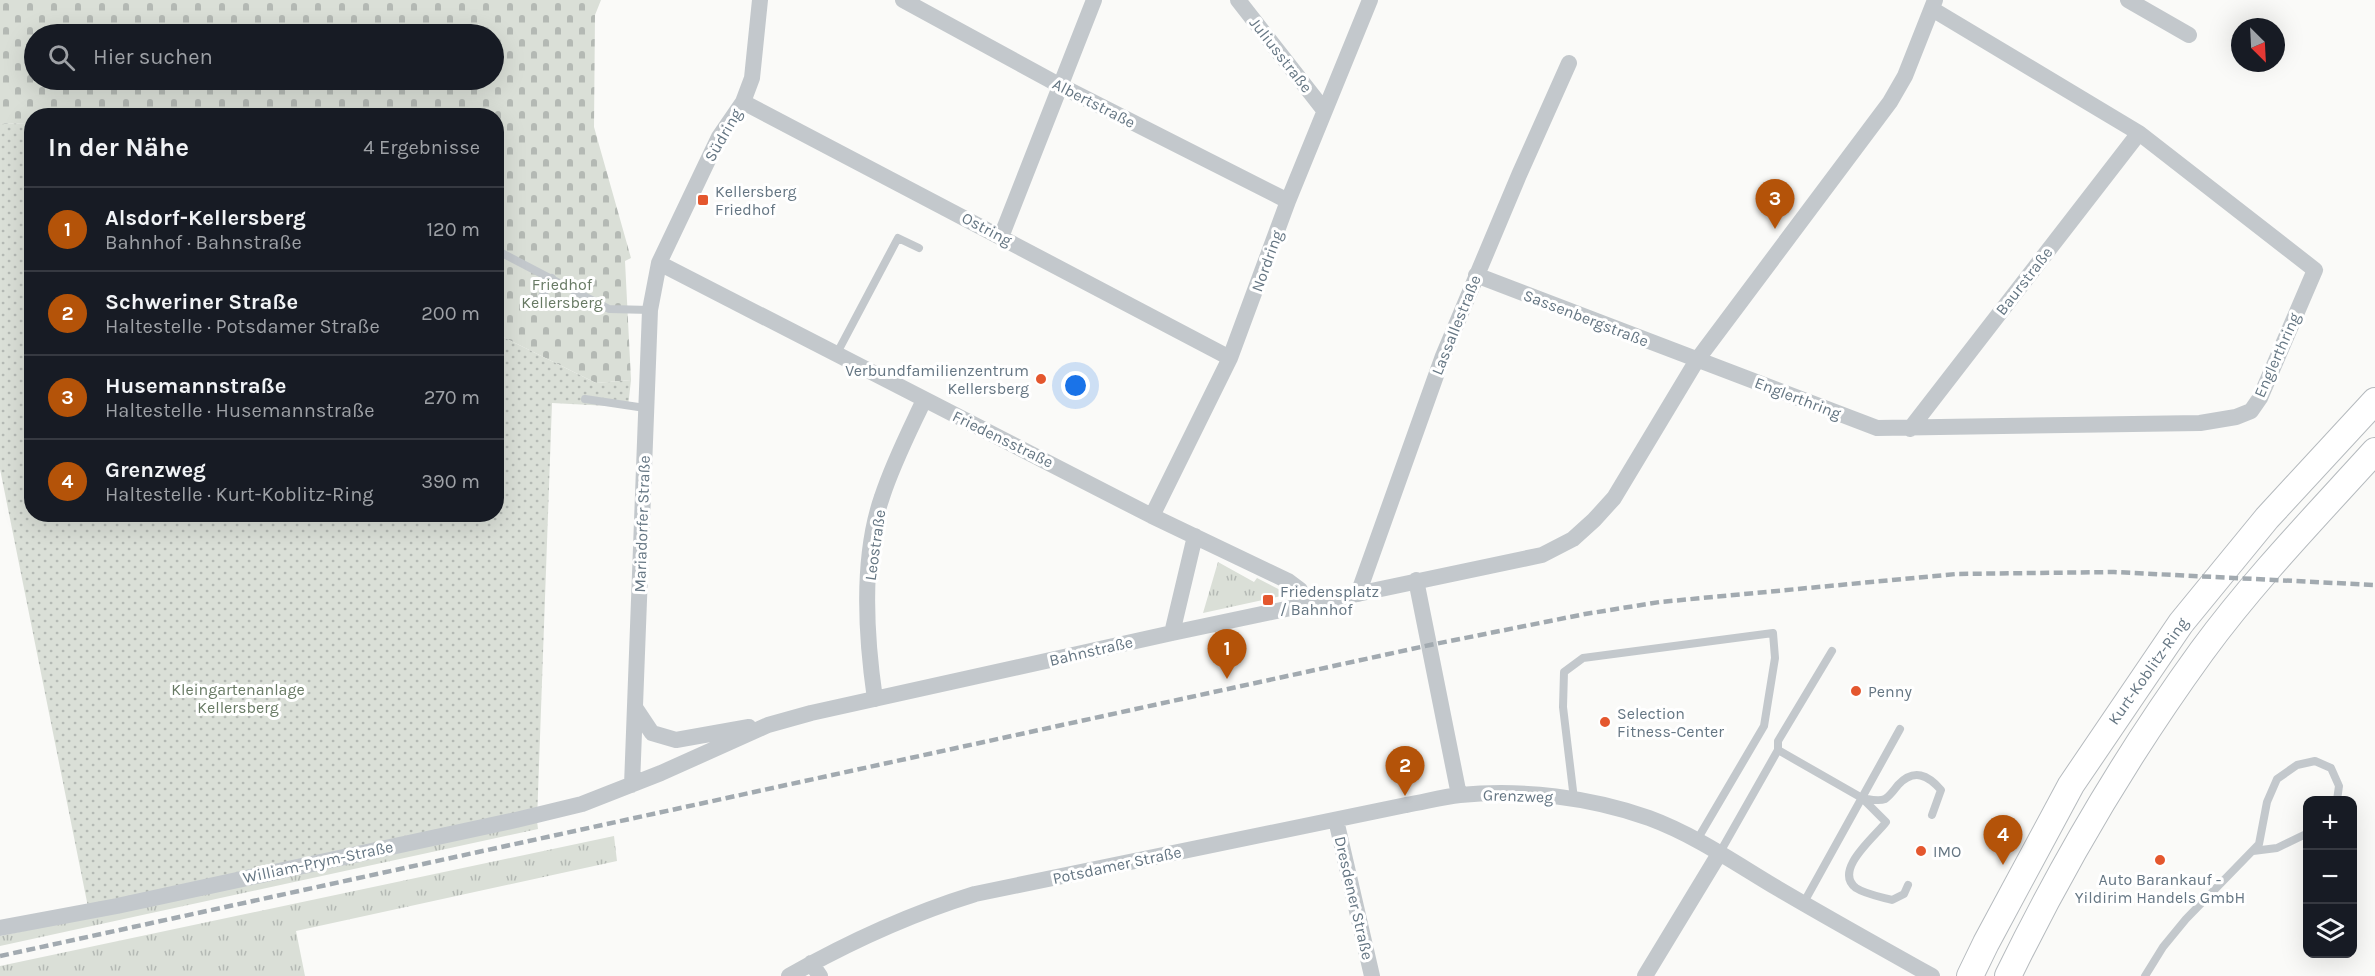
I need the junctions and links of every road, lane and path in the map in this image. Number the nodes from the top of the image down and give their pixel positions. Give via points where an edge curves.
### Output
1 (760, 0) edge
2 (903, 0) edge
3 (1094, 0) edge
4 (1238, 0) edge
5 (1370, 0) edge
6 (2128, 0) edge
7 (1934, 4) edge
8 (2189, 35) dead end
9 (1569, 63) dead end
10 (1059, 85) junction
11 (743, 102) junction
12 (1324, 110) junction
13 (2139, 134) junction
14 (1288, 201) junction
15 (1001, 237) junction
16 (919, 248) dead end
17 (504, 254) edge
18 (660, 263) junction
19 (1476, 275) junction
20 (552, 278) junction
21 (539, 302) dead end
22 (650, 310) junction
23 (836, 355) junction
24 (1230, 358) junction
25 (1697, 360) junction
26 (585, 399) dead end
27 (924, 400) junction
28 (2375, 401) edge
29 (645, 408) junction
30 (1910, 429) junction
31 (2375, 451) edge
32 (1152, 516) junction
33 (1195, 536) junction
34 (1416, 580) junction
35 (1358, 594) junction
36 (1307, 604) junction
37 (1172, 633) junction
38 (1832, 651) dead end
39 (875, 699) junction
40 (636, 709) junction
41 (768, 725) junction
42 (1900, 729) dead end
43 (1778, 750) junction
44 (632, 785) junction
45 (1459, 795) junction
46 (2337, 796) edge
47 (1862, 798) junction
48 (1574, 800) junction
49 (1932, 815) dead end
50 (1336, 820) junction
51 (2303, 835) edge
52 (1696, 840) junction
53 (2253, 851) junction
54 (1719, 854) junction
55 (1908, 885) dead end
56 (1803, 904) junction
57 (0, 928) edge
58 (816, 970) edge
59 (789, 976) edge
60 (1372, 976) edge
61 (1645, 976) edge
62 (1932, 976) edge
63 (1970, 976) edge
64 (2008, 976) edge
65 (2145, 976) edge

1 - 11 street, Südring via 752,78
2 - 10 street, Albertstraße
3 - 10 street
4 - 12 street, Juliusstraße
5 - 12 street, Nordring
6 - 8 street
7 - 13 street, Englerthring
7 - 25 street, Bahnstraße via 1905,76 1890,102
9 - 19 street, Lassallestraße
10 - 14 street, Albertstraße
10 - 15 street
11 - 15 street, Ostring
11 - 18 street, Südring via 719,137
12 - 14 street, Nordring
13 - 30 street, Baurstraße
13 - 30 street, Englerthring via 2315,270 2251,411 2200,423
14 - 24 street, Nordring
15 - 24 street, Ostring
16 - 23 lane via 898,238
17 - 20 lane
18 - 22 street, Mariadorfer Straße
18 - 23 street, Friedensstraße
19 - 25 street, Sassenbergstraße
19 - 35 street, Lassallestraße
20 - 21 lane
20 - 22 lane via 609,309
22 - 29 street, Mariadorfer Straße
23 - 27 street, Friedensstraße
24 - 32 street, Nordring
25 - 30 street, Englerthring via 1877,428
25 - 34 street, Bahnstraße via 1614,498 1573,539 1542,555
26 - 29 lane
27 - 32 street, Friedensstraße
27 - 39 street, Leostraße via 881,499 870,552 868,635
28 - 63 main road, Kurt-Koblitz-Ring via 2267,518 2181,623 2071,785
29 - 40 street, Mariadorfer Straße
31 - 64 main road, Kurt-Koblitz-Ring via 2272,564 2203,651 2124,768 2058,879
32 - 33 street, Friedensstraße
33 - 36 street, Friedensstraße via 1288,580 1300,590
33 - 37 street
34 - 35 street, Bahnstraße
34 - 45 street, Grenzweg
35 - 36 street, Bahnstraße
36 - 37 street, Bahnstraße
37 - 39 street, Bahnstraße
38 - 43 lane via 1778,741
39 - 41 street, Bahnstraße
40 - 41 street, Bahnstraße via 652,733 676,740
40 - 44 street, Mariadorfer Straße
41 - 44 street, Bahnstraße
42 - 47 lane
43 - 47 lane
43 - 54 lane
44 - 57 street, William-Prym-Straße via 582,804 516,820
45 - 48 street, Grenzweg via 1517,794
45 - 50 street, Potsdamer Straße
46 - 53 lane via 2331,768 2315,761 2297,765 2277,779 2267,802 2259,844
47 - 49 lane via 1884,800 1900,783 1920,775 1941,790
47 - 55 lane via 1886,822 1856,857 1849,870 1851,884 1892,900 1899,899
47 - 56 lane
48 - 52 street, Grenzweg via 1648,818
48 - 52 lane via 1563,707 1564,672 1583,658 1773,633 1775,658 1764,726
50 - 58 street, Potsdamer Straße via 933,906 886,925
50 - 60 street, Dresdener Straße
51 - 53 lane via 2277,848
52 - 54 street, Grenzweg
53 - 65 lane via 2186,919
54 - 56 street, Grenzweg
54 - 61 street
56 - 62 street, Grenzweg
58 - 59 street, Potsdamer Straße

